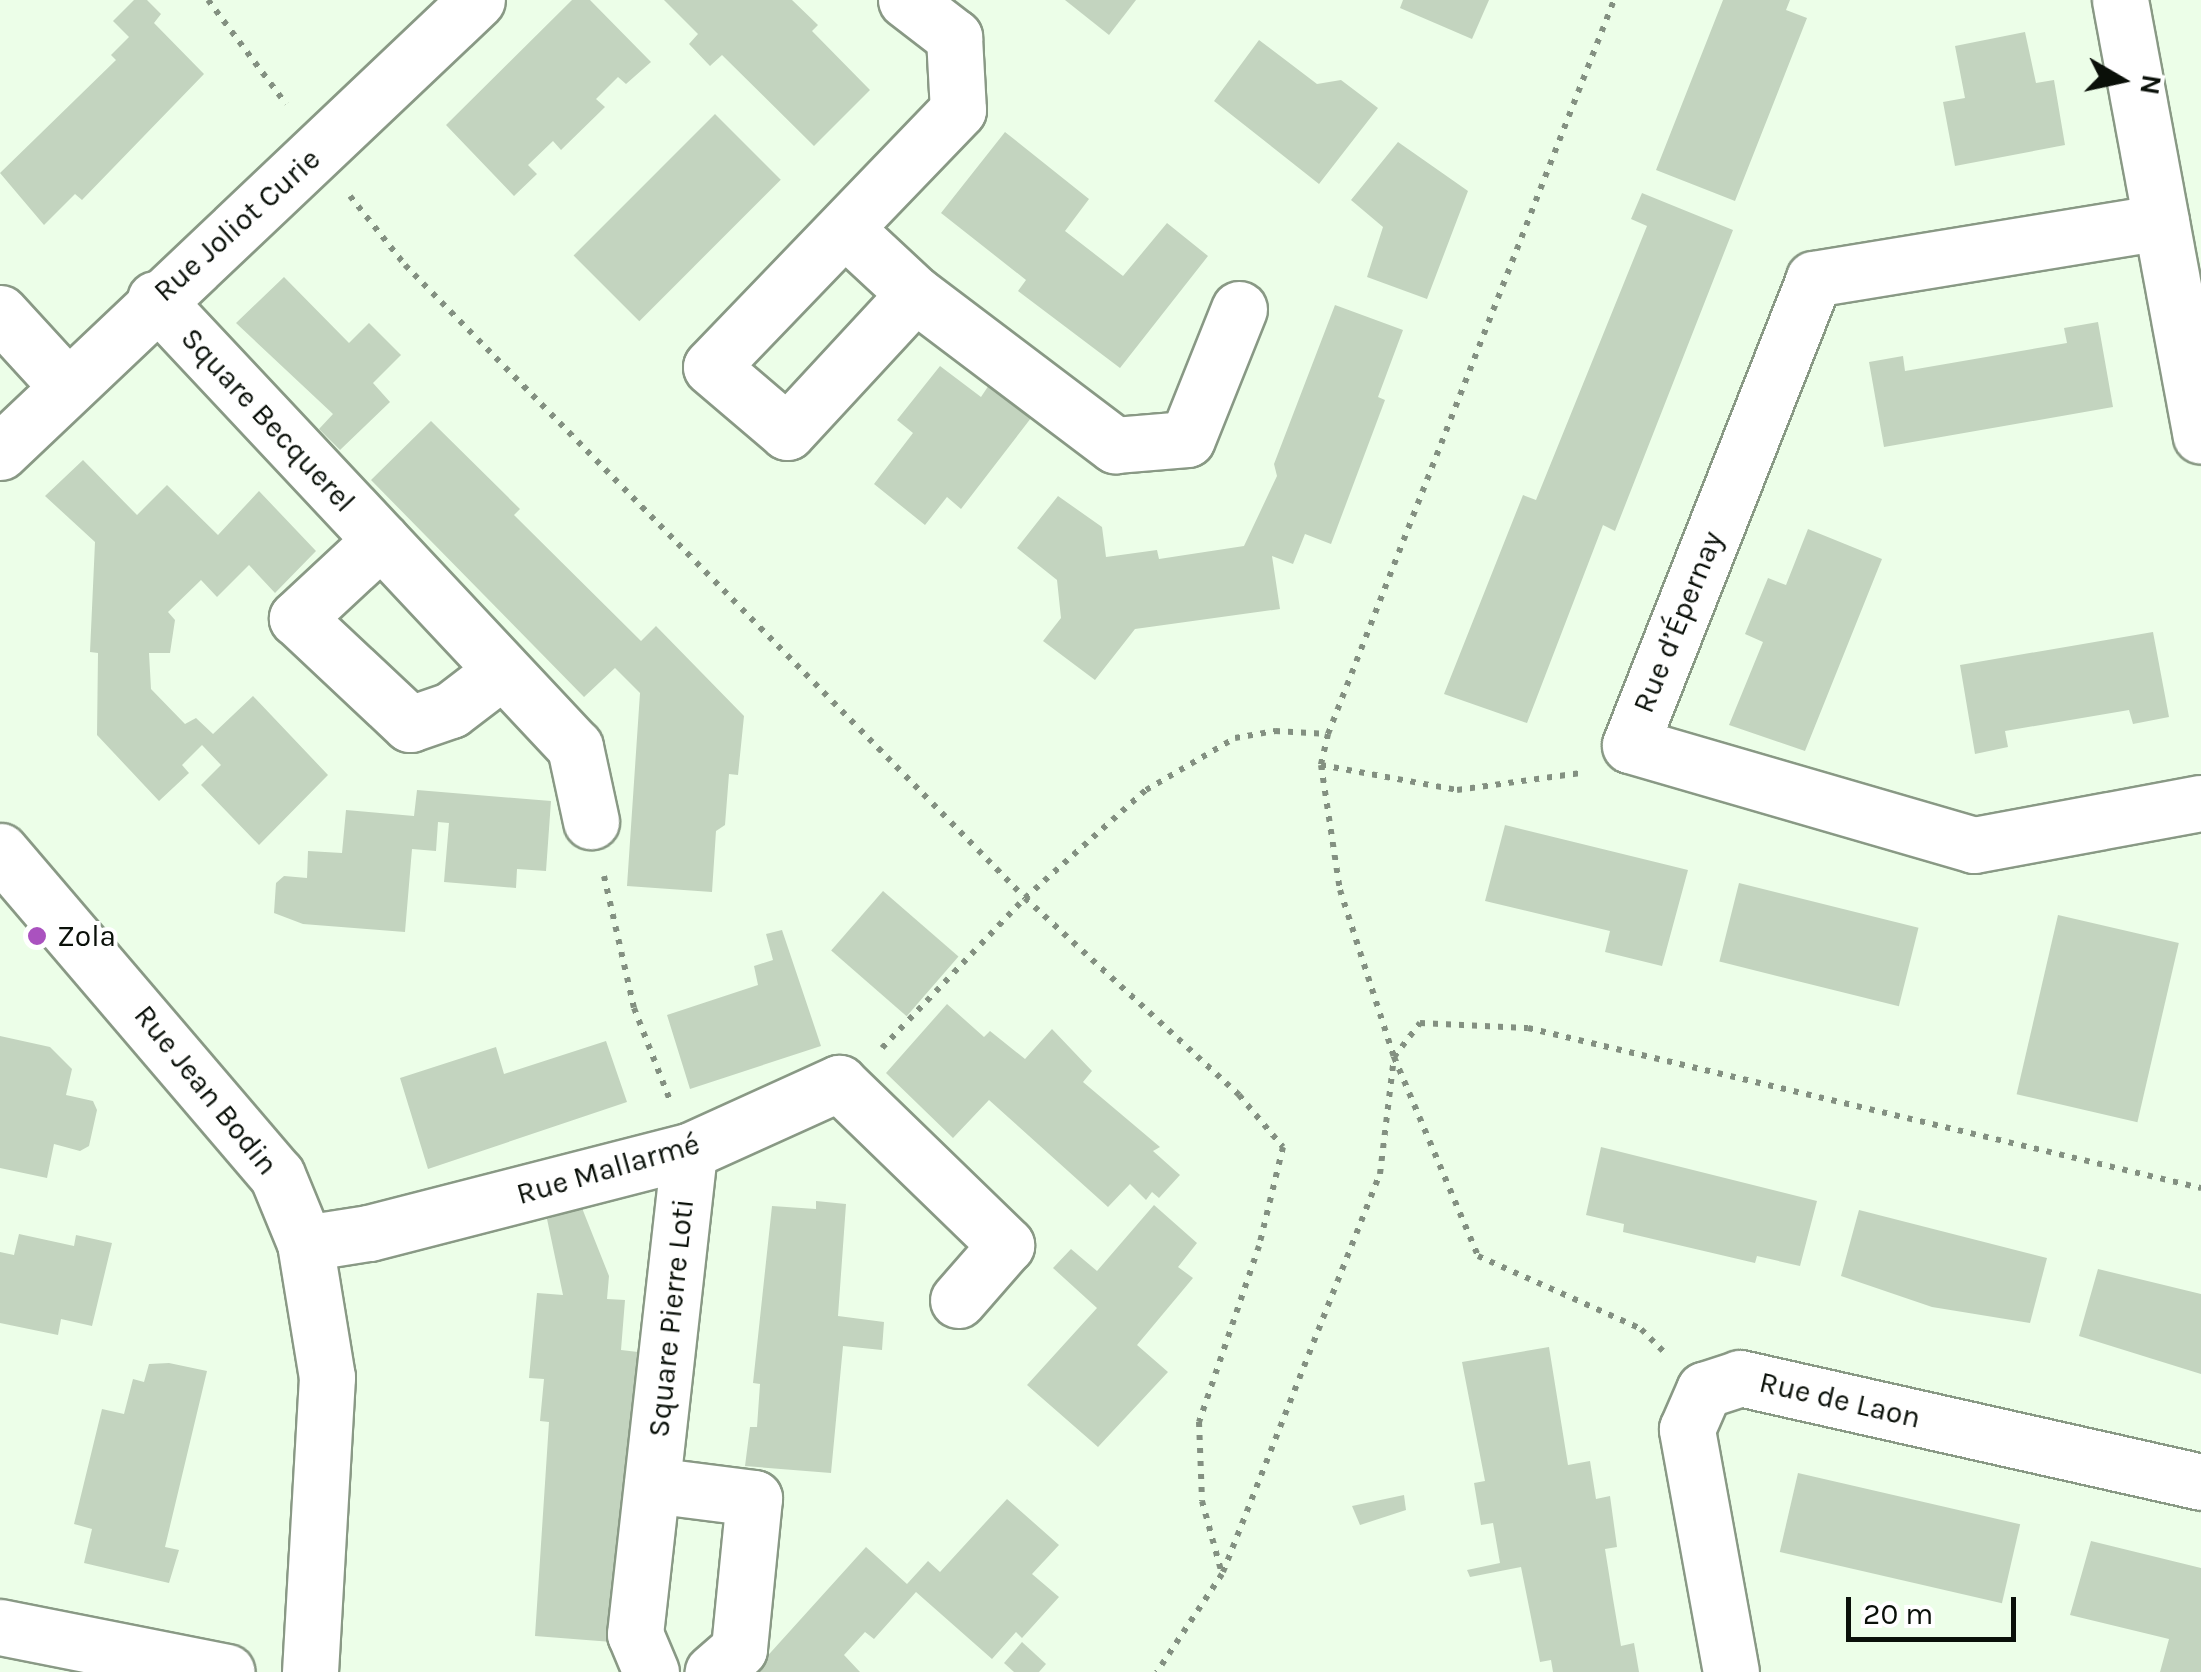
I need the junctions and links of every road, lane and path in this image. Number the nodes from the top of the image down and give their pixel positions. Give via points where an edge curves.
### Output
1 (208, 0) edge
2 (477, 0) edge
3 (906, 0) edge
4 (1614, 0) edge
5 (2120, 0) edge
6 (317, 154) junction
7 (2161, 222) junction
8 (845, 229) junction
9 (916, 294) junction
10 (155, 299) junction
11 (1240, 309) dead end
12 (0, 313) edge
13 (66, 385) junction
14 (2201, 436) edge
15 (0, 452) edge
16 (381, 540) junction
17 (502, 671) junction
18 (1328, 734) junction
19 (1630, 745) junction
20 (1321, 765) junction
21 (2201, 803) edge
22 (592, 821) joint
23 (0, 852) edge
24 (1025, 898) junction
25 (1394, 1057) junction
26 (839, 1083) junction
27 (689, 1151) junction
28 (2201, 1188) edge
29 (305, 1244) junction
30 (958, 1300) dead end
31 (1704, 1390) junction
32 (2201, 1482) edge
33 (652, 1484) junction
34 (1222, 1574) junction
35 (0, 1627) edge
36 (227, 1672) edge
37 (310, 1672) edge
38 (651, 1672) edge
39 (714, 1672) edge
40 (1156, 1672) edge
41 (1731, 1672) edge

1 - 6 path
2 - 6 street, Rue Joliot Curie
3 - 8 street via 954,37 958,110
4 - 18 path
5 - 7 street
6 - 10 street, Rue Joliot Curie
6 - 24 path via 405,265
7 - 14 street
7 - 19 street, Rue d’Épernay via 1814,279
8 - 9 street
8 - 9 street via 712,367 787,432
9 - 11 street via 1115,445 1187,439
10 - 13 street, Rue Joliot Curie
10 - 16 street, Square Becquerel
12 - 13 street
13 - 15 street, Rue Joliot Curie
16 - 17 street, Square Becquerel
16 - 17 street via 297,618 410,724 451,710
17 - 22 street, Square Becquerel via 575,747
18 - 20 path
18 - 24 path via 1275,730 1201,754 1146,790
19 - 20 path via 1578,775 1457,790
19 - 21 street, Rue d’Épernay via 1974,845
20 - 25 path via 1340,890
22 - 27 path via 634,1008
23 - 29 street, Rue Jean Bodin via 277,1175
24 - 26 path via 912,1024
24 - 34 path via 1239,1095 1283,1147 1258,1246 1199,1422 1202,1501
25 - 28 path via 1420,1023 1528,1028
25 - 31 path via 1478,1256 1641,1329
25 - 34 path via 1380,1174
26 - 27 street, Rue Mallarmé
26 - 30 street via 1006,1245
27 - 29 street, Rue Mallarmé
27 - 33 street, Square Pierre Loti
29 - 37 street, Rue Jean Bodin via 327,1376
31 - 32 street, Rue de Laon via 1740,1378
31 - 41 street via 1687,1430
33 - 38 street, Square Pierre Loti via 635,1634
33 - 39 street via 754,1498 740,1649
34 - 40 path
35 - 36 street

